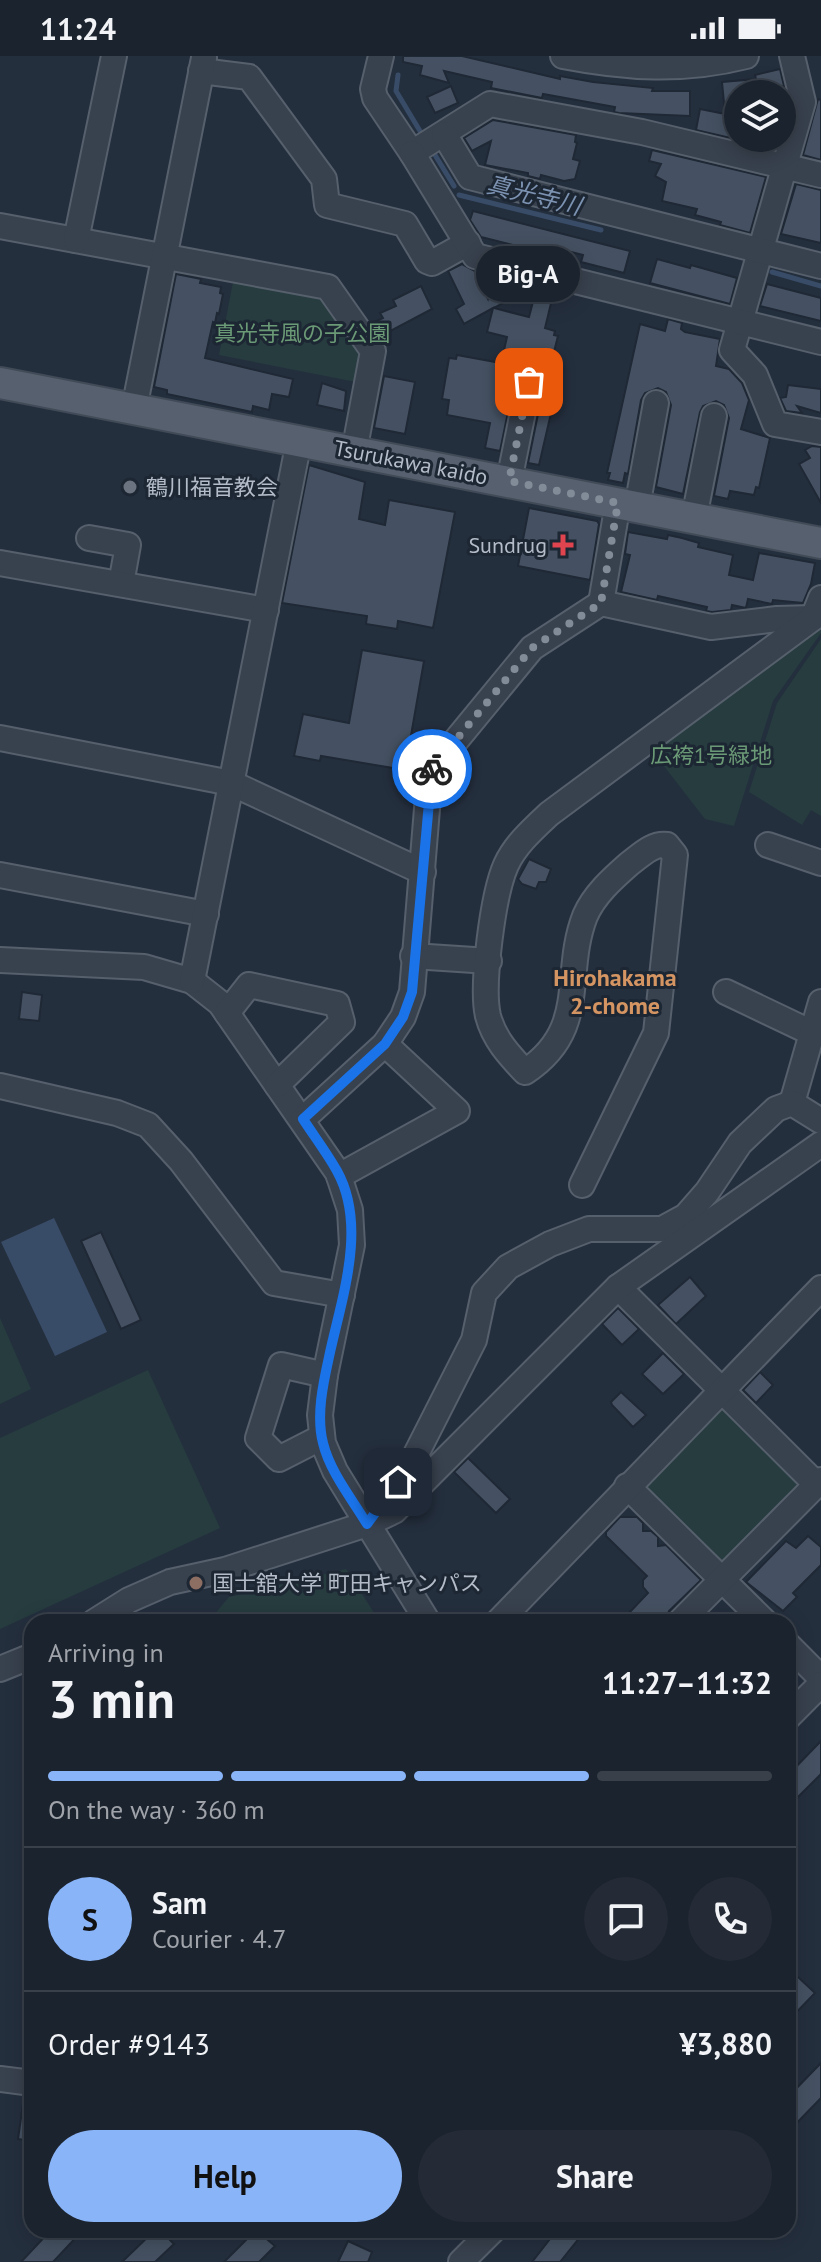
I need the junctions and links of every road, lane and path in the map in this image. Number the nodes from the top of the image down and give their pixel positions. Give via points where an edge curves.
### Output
1 (114, 56) edge
2 (381, 56) edge
3 (563, 56) edge
4 (746, 56) edge
5 (792, 56) edge
6 (203, 64) edge
7 (812, 104) edge
8 (444, 134) junction
9 (412, 153) junction
10 (785, 166) junction
11 (821, 175) edge
12 (0, 226) edge
13 (76, 240) junction
14 (468, 243) junction
15 (761, 251) junction
16 (162, 257) junction
17 (821, 266) edge
18 (742, 321) junction
19 (821, 342) edge
20 (529, 382) dead end
21 (0, 383) edge
22 (656, 403) dead end
23 (134, 409) junction
24 (706, 424) dead end
25 (821, 432) edge
26 (299, 441) junction
27 (354, 452) junction
28 (509, 481) junction
29 (628, 505) junction
30 (694, 518) junction
31 (89, 538) dead end
32 (821, 543) edge
33 (0, 563) edge
34 (121, 584) junction
35 (601, 603) junction
36 (817, 608) edge
37 (266, 610) junction
38 (0, 738) edge
39 (231, 783) junction
40 (768, 845) dead end
41 (821, 863) edge
42 (423, 872) junction
43 (0, 875) edge
44 (206, 914) junction
45 (413, 956) junction
46 (0, 960) edge
47 (489, 961) junction
48 (192, 981) junction
49 (726, 992) dead end
50 (821, 1002) edge
51 (227, 1013) junction
52 (812, 1033) junction
53 (385, 1044) junction
54 (277, 1085) junction
55 (0, 1086) edge
56 (792, 1103) junction
57 (303, 1119) junction
58 (821, 1121) edge
59 (821, 1144) edge
60 (339, 1176) junction
61 (582, 1185) dead end
62 (618, 1287) junction
63 (821, 1288) edge
64 (342, 1295) junction
65 (325, 1375) junction
66 (722, 1389) junction
67 (322, 1437) junction
68 (819, 1483) edge
69 (627, 1486) junction
70 (367, 1524) junction
71 (722, 1578) junction
72 (107, 1614) edge
73 (423, 1614) edge
74 (506, 1614) edge
75 (688, 1614) edge
76 (757, 1614) edge
77 (796, 1654) edge
78 (24, 1659) edge
79 (0, 1669) edge
80 (821, 1681) edge
81 (796, 1708) edge
82 (0, 2079) edge
83 (24, 2082) edge
84 (485, 2238) edge
85 (461, 2262) edge

1 - 13 street
2 - 9 street via 375,98
3 - 4 street via 617,66 671,67
5 - 7 street
6 - 14 street via 249,77 324,179 327,205 405,224 432,263
6 - 16 street
7 - 10 street
8 - 9 street
8 - 10 street via 490,104
8 - 15 street via 470,177
9 - 14 street
10 - 11 street
10 - 15 street
12 - 13 street
13 - 16 street
14 - 18 street via 475,256
15 - 17 street
15 - 18 street
16 - 23 street
16 - 27 street via 328,287 373,351
18 - 19 street
18 - 25 street via 732,350 755,375 775,424
20 - 28 street
21 - 23 main road, Tsurukawa kaido
22 - 29 street
23 - 26 main road, Tsurukawa kaido
24 - 30 street
26 - 27 main road, Tsurukawa kaido
26 - 37 street
27 - 28 main road, Tsurukawa kaido
28 - 29 main road, Tsurukawa kaido
29 - 30 main road, Tsurukawa kaido
29 - 35 street
30 - 32 main road, Tsurukawa kaido
31 - 34 street via 128,545
33 - 34 street
34 - 37 street
35 - 36 street via 711,627
35 - 42 street via 532,648 430,772
36 - 47 street via 524,838 506,863 497,890
37 - 39 street
38 - 39 street
39 - 42 street
39 - 44 street
40 - 41 street
42 - 45 street
43 - 44 street
44 - 48 street
45 - 47 street
45 - 53 street via 412,992
46 - 48 street via 144,967
47 - 61 street via 489,1018 500,1044 525,1072 557,1041 571,1006 586,915 598,895 654,846 672,848 656,1033
48 - 51 street
49 - 52 street
50 - 52 street
51 - 54 street
51 - 54 street via 249,985 337,1004 342,1022
52 - 56 street
53 - 57 street
53 - 60 street via 457,1111
54 - 57 street
55 - 64 street via 148,1125 274,1283
56 - 58 street
56 - 70 street via 776,1109 740,1143 686,1216 662,1229 589,1229 508,1267 484,1293 474,1340 409,1468
57 - 60 street
59 - 62 street
60 - 64 street via 350,1210 352,1245
62 - 66 street
62 - 70 street via 394,1511
63 - 66 street
64 - 65 street
65 - 67 street
65 - 67 street via 281,1365 258,1438 279,1459
66 - 68 street
66 - 69 street
67 - 70 street via 335,1471
68 - 71 street
69 - 71 street
69 - 74 street
70 - 72 street via 225,1570 170,1582
70 - 73 street
71 - 75 street
71 - 76 street
77 - 80 street
78 - 79 street
80 - 81 street
82 - 83 street
84 - 85 street

